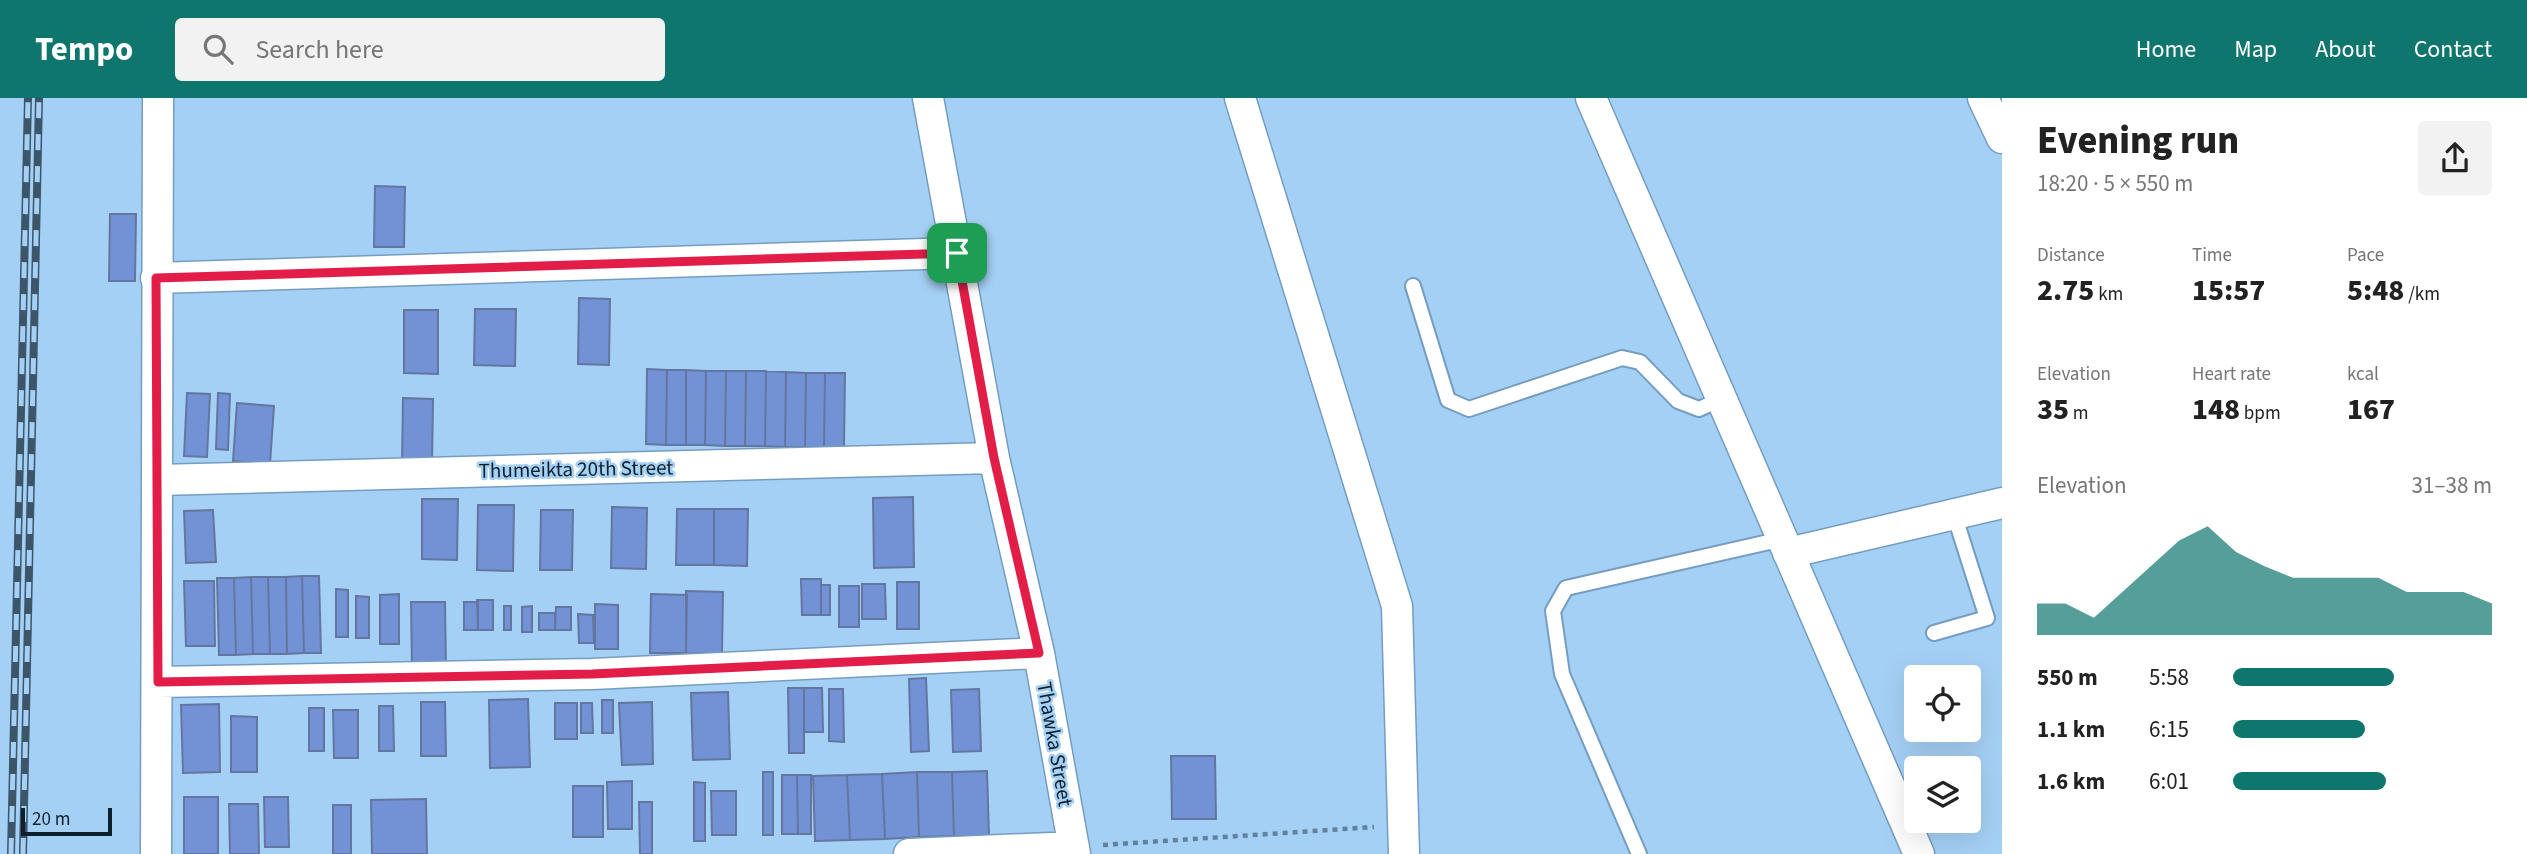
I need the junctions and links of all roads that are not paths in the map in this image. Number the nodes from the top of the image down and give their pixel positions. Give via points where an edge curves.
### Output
1 (158, 98) edge
2 (928, 98) edge
3 (1240, 98) edge
4 (1591, 98) edge
5 (1983, 98) edge
6 (2002, 138) edge
7 (957, 253) junction
8 (156, 278) junction
9 (1413, 286) dead end
10 (1721, 399) junction
11 (994, 458) junction
12 (159, 480) junction
13 (2002, 503) edge
14 (1954, 514) junction
15 (1785, 546) junction
16 (1934, 633) dead end
17 (1039, 653) junction
18 (158, 682) junction
19 (1403, 840) edge
20 (1075, 850) edge
21 (156, 854) edge
22 (909, 854) edge
23 (1639, 854) edge
24 (1919, 854) edge

1 - 8 street
2 - 7 street, Thawka Street
3 - 19 street via 1397,606
4 - 10 street
5 - 6 street
7 - 8 street
7 - 11 street, Thawka Street
8 - 12 street
9 - 10 lane via 1448,400 1469,409 1622,358 1640,362 1678,401 1699,409
10 - 15 street
11 - 12 street, Thumeikta 20th Street
11 - 17 street, Thawka Street
12 - 18 street
13 - 14 street
14 - 15 street
14 - 16 lane via 1987,618
15 - 23 lane via 1566,588 1553,611 1562,674
15 - 24 street
17 - 18 street via 592,674
17 - 20 street, Thawka Street
18 - 21 street
20 - 22 street

